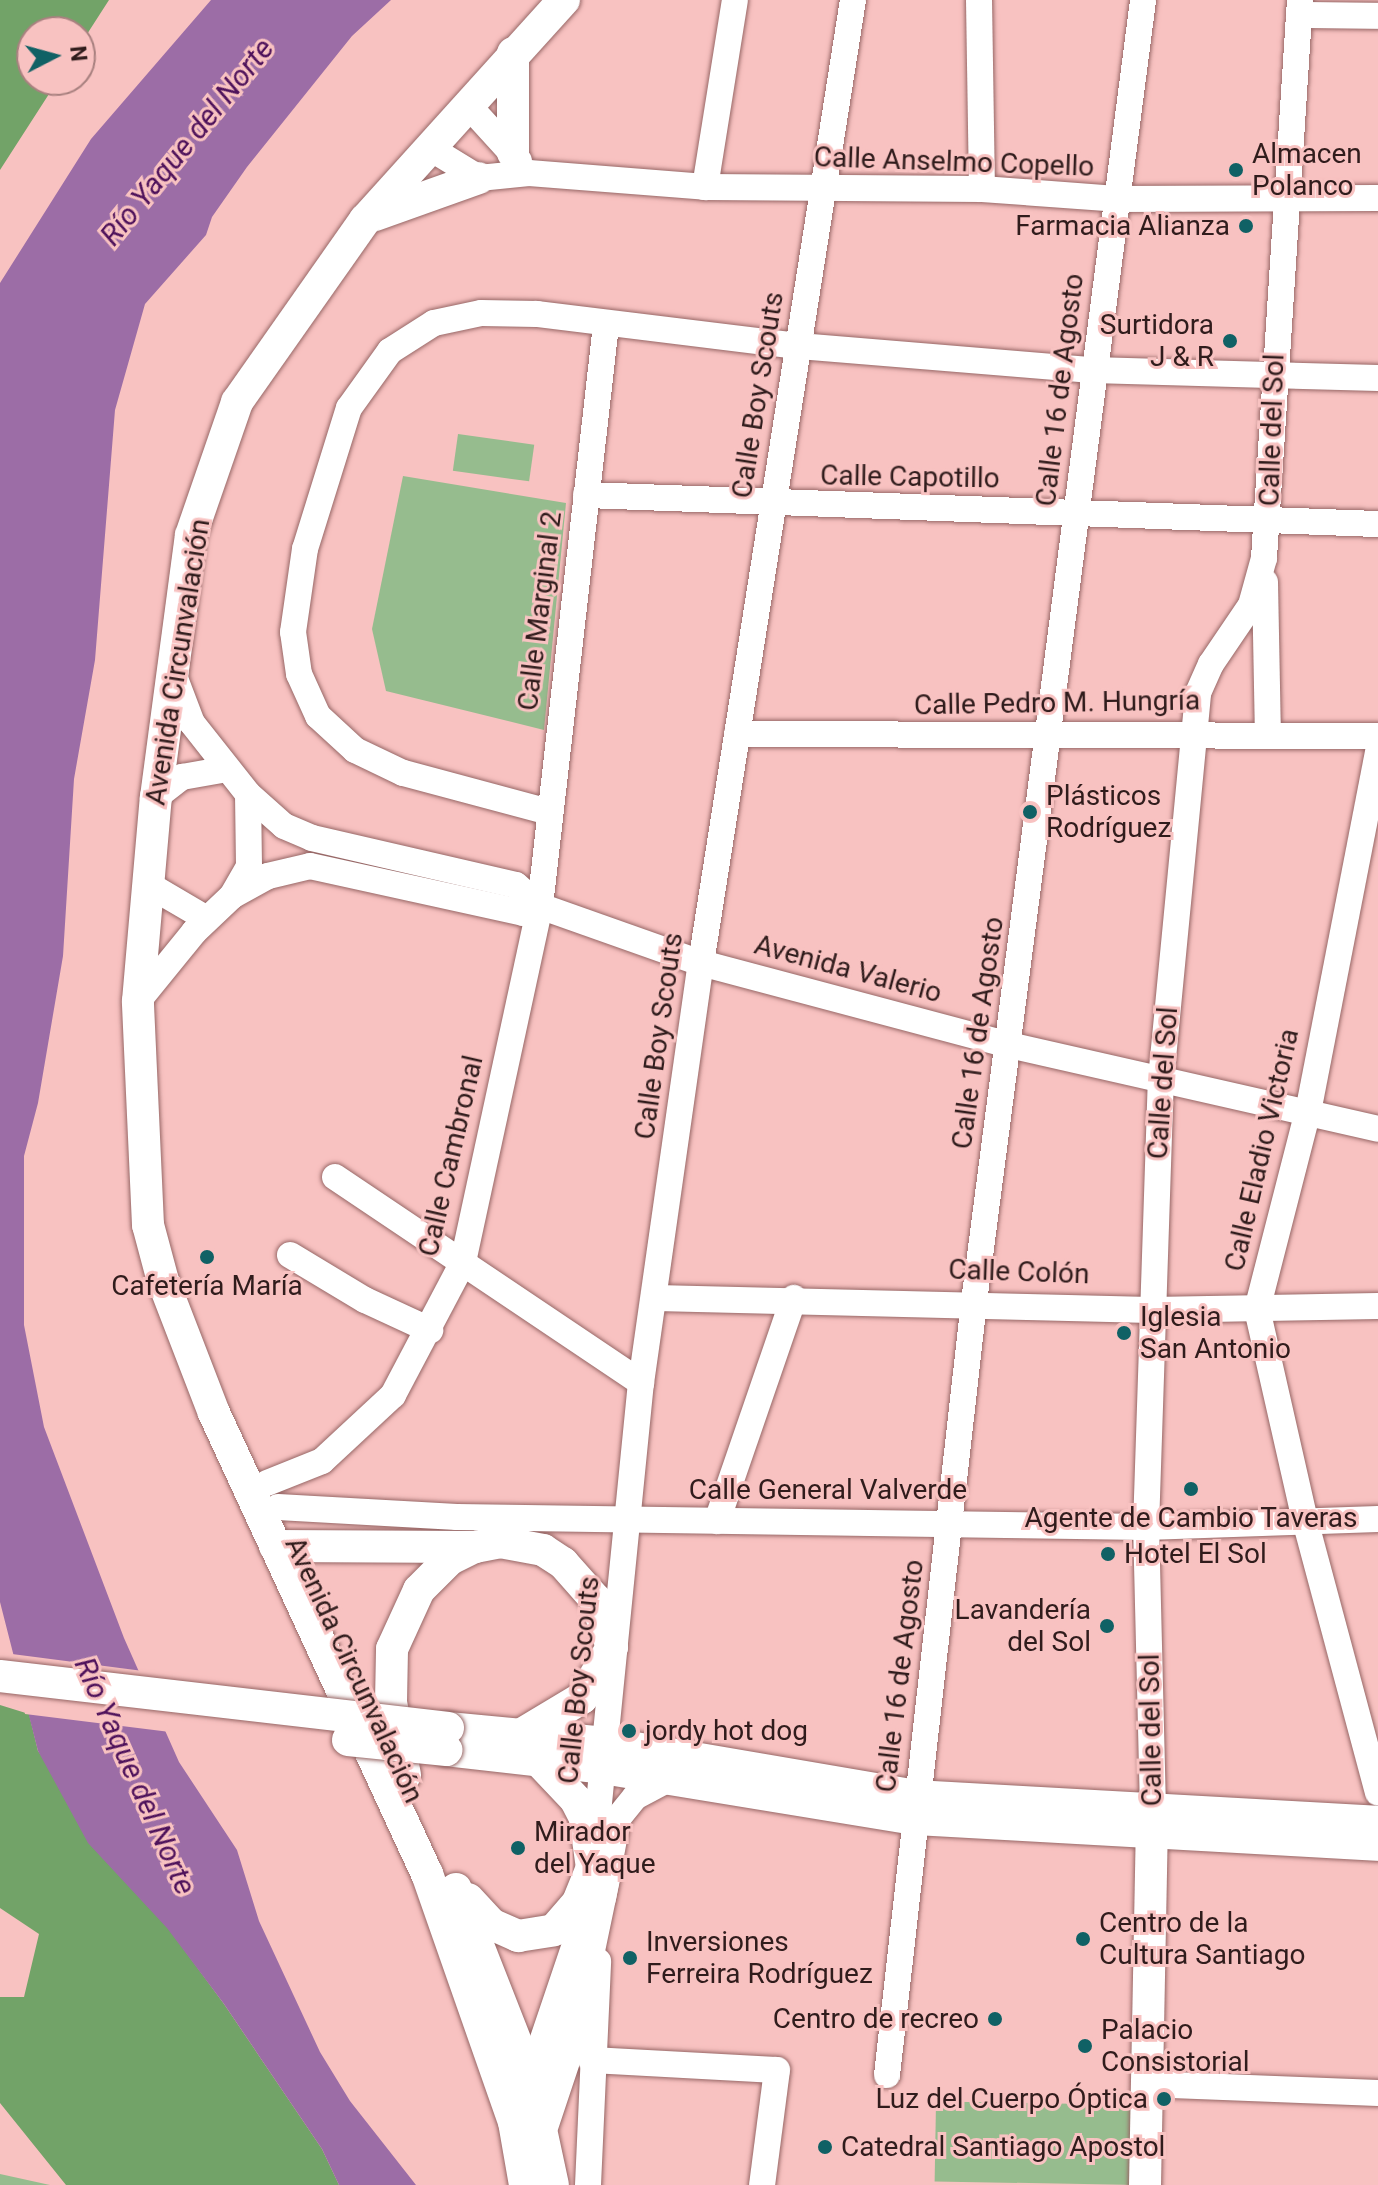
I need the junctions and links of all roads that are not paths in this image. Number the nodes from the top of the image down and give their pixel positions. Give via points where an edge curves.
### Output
1 (564, 0) edge
2 (735, 0) edge
3 (853, 0) edge
4 (979, 0) edge
5 (1143, 0) edge
6 (1299, 8) edge
7 (1378, 16) edge
8 (513, 53) junction
9 (467, 104) junction
10 (430, 148) junction
11 (521, 163) junction
12 (479, 178) junction
13 (705, 187) junction
14 (982, 189) junction
15 (821, 190) junction
16 (1287, 197) junction
17 (1378, 198) edge
18 (1117, 199) junction
19 (365, 220) junction
20 (606, 325) junction
21 (799, 346) junction
22 (1092, 370) junction
23 (1272, 376) junction
24 (1378, 378) edge
25 (586, 495) junction
26 (773, 506) junction
27 (1078, 513) junction
28 (1268, 519) junction
29 (1378, 524) edge
30 (1264, 558) junction
31 (171, 668) junction
32 (1191, 733) junction
33 (737, 734) junction
34 (1268, 734) junction
35 (1050, 736) junction
36 (1378, 736) edge
37 (1378, 752) edge
38 (227, 769) junction
39 (248, 794) junction
40 (156, 797) junction
41 (549, 812) junction
42 (149, 885) junction
43 (232, 896) junction
44 (540, 906) junction
45 (207, 919) junction
46 (701, 963) junction
47 (138, 1001) junction
48 (1009, 1045) junction
49 (1161, 1079) junction
50 (1308, 1111) junction
51 (1378, 1129) edge
52 (147, 1158) junction
53 (335, 1177) dead end
54 (290, 1255) dead end
55 (463, 1262) junction
56 (656, 1298) junction
57 (794, 1298) junction
58 (974, 1302) junction
59 (1378, 1306) edge
60 (1257, 1309) junction
61 (1151, 1310) junction
62 (430, 1330) junction
63 (641, 1383) junction
64 (272, 1495) junction
65 (1378, 1519) edge
66 (628, 1520) junction
67 (717, 1521) junction
68 (952, 1522) junction
69 (1306, 1524) junction
70 (1146, 1527) junction
71 (285, 1546) junction
72 (475, 1547) junction
73 (612, 1647) junction
74 (0, 1676) edge
75 (0, 1695) edge
76 (447, 1739) junction
77 (530, 1747) junction
78 (604, 1756) junction
79 (405, 1775) junction
80 (669, 1779) junction
81 (1378, 1793) edge
82 (916, 1808) junction
83 (1152, 1822) junction
84 (1378, 1822) edge
85 (1378, 1845) edge
86 (443, 1859) junction
87 (598, 1873) junction
88 (591, 2060) junction
89 (887, 2075) dead end
90 (530, 2078) junction
91 (1146, 2084) junction
92 (1378, 2093) edge
93 (528, 2123) junction
94 (525, 2185) edge
95 (553, 2185) edge
96 (588, 2185) edge
97 (762, 2185) edge
98 (1145, 2185) edge

1 - 8 main road, Avenida Circunvalación
2 - 13 street
3 - 15 street, Calle Boy Scouts
4 - 14 street
5 - 18 street, Calle 16 de Agosto
6 - 7 street
6 - 16 street, Calle del Sol
8 - 9 main road, Avenida Circunvalación
8 - 11 main road
9 - 10 main road, Avenida Circunvalación
9 - 11 street
10 - 12 street
10 - 19 main road, Avenida Circunvalación
11 - 12 street, Calle Anselmo Copello
11 - 13 street, Calle Anselmo Copello
12 - 19 main road
13 - 15 street, Calle Anselmo Copello
14 - 15 street, Calle Anselmo Copello
14 - 18 street, Calle Anselmo Copello
15 - 21 street, Calle Boy Scouts
16 - 17 street, Calle Anselmo Copello
16 - 18 street, Calle Anselmo Copello
16 - 23 street, Calle del Sol
18 - 22 street, Calle 16 de Agosto
19 - 31 main road, Avenida Circunvalación via 237,402 191,535
20 - 21 street
20 - 25 street, Calle Marginal 2
20 - 41 street via 537,314 481,313 434,323 390,351 349,408 305,549 293,632 299,674 318,716 355,750 403,773
21 - 22 street
21 - 26 street, Calle Boy Scouts
22 - 23 street
22 - 27 street, Calle 16 de Agosto
23 - 24 street
23 - 28 street, Calle del Sol
25 - 26 street, Calle Capotillo
25 - 41 street, Calle Marginal 2
26 - 27 street, Calle Capotillo
26 - 33 street, Calle Boy Scouts
27 - 28 street, Calle Capotillo
27 - 35 street, Calle 16 de Agosto
28 - 29 street, Calle Capotillo
28 - 30 street, Calle del Sol
30 - 32 street, Calle del Sol via 1251,605 1198,693
30 - 34 street
31 - 38 street, Avenida Valerio via 192,723
31 - 40 main road, Avenida Circunvalación
32 - 34 street, Calle Pedro M. Hungría
32 - 35 street, Calle Pedro M. Hungría
32 - 49 street, Calle del Sol
33 - 35 street, Calle Pedro M. Hungría
33 - 46 street, Calle Boy Scouts
34 - 36 street, Calle Pedro M. Hungría
35 - 48 street, Calle 16 de Agosto
37 - 50 street, Calle Eladio Victoria
38 - 39 street, Avenida Valerio
38 - 40 street via 182,777
39 - 43 street via 253,843 249,866
39 - 44 street, Avenida Valerio via 284,826 312,838 516,885
40 - 42 main road, Avenida Circunvalación
41 - 44 street, Calle Marginal 2
42 - 45 street
42 - 47 main road, Avenida Circunvalación
43 - 44 street, Avenida Valerio via 268,876 310,866 523,913
43 - 45 street, Avenida Valerio
44 - 46 street, Avenida Valerio
44 - 55 street, Calle Cambronal
45 - 47 street, Avenida Valerio
46 - 48 street, Avenida Valerio
46 - 56 street, Calle Boy Scouts
47 - 52 main road, Avenida Circunvalación
48 - 49 street, Avenida Valerio
48 - 58 street, Calle 16 de Agosto
49 - 50 street, Avenida Valerio
49 - 61 street, Calle del Sol
50 - 51 street, Avenida Valerio
50 - 60 street, Calle Eladio Victoria
52 - 64 main road, Avenida Circunvalación via 177,1275 228,1405
52 - 71 main road, Avenida Circunvalación via 148,1225 163,1281 214,1413
53 - 55 street
54 - 62 street via 365,1300
55 - 62 street, Calle Cambronal
55 - 63 street
56 - 57 street, Calle Colón
56 - 63 street, Calle Boy Scouts
57 - 58 street, Calle Colón
57 - 67 street
58 - 61 street, Calle Colón
58 - 68 street, Calle 16 de Agosto
59 - 60 street, Calle Colón
60 - 61 street, Calle Colón
60 - 69 street, Calle Eladio Victoria
61 - 70 street, Calle del Sol
62 - 64 street, Calle Cambronal via 393,1395 322,1461
63 - 66 street, Calle Boy Scouts
64 - 66 street, Calle General Valverde
64 - 71 main road, Avenida Circunvalación
65 - 69 street, Calle General Valverde
66 - 67 street, Calle General Valverde
66 - 73 street, Calle Boy Scouts
67 - 68 street, Calle General Valverde
68 - 70 street, Calle General Valverde
68 - 82 street, Calle 16 de Agosto
69 - 70 street, Calle General Valverde
69 - 81 street, Calle Eladio Victoria
70 - 83 street, Calle del Sol
71 - 72 main road
71 - 79 main road, Avenida Circunvalación
71 - 93 main road, Avenida Circunvalación
72 - 73 main road via 523,1543 563,1563 595,1599
72 - 79 main road via 450,1559 419,1590 392,1649 391,1702
73 - 77 main road via 582,1698
73 - 78 street, Calle Boy Scouts
74 - 76 main road, bridge
75 - 76 main road, bridge
76 - 77 main road
77 - 78 main road
77 - 87 main road via 576,1800
78 - 80 main road
78 - 82 main road
78 - 87 street, Calle Boy Scouts
79 - 86 main road, Avenida Circunvalación
80 - 82 main road
80 - 87 street, Calle Boy Scouts via 635,1797 618,1818
82 - 83 main road
82 - 89 street, Calle 16 de Agosto
83 - 84 main road
83 - 85 main road
83 - 91 main road, Calle del Sol
86 - 87 main road via 480,1913 502,1932 518,1936 554,1930 567,1921
86 - 90 main road, Avenida Circunvalación
87 - 88 street, Calle Boy Scouts
87 - 90 street, Calle Boy Scouts
87 - 93 main road via 569,2046
88 - 96 street, Calle Boy Scouts
88 - 97 street via 777,2070
90 - 93 main road, Avenida Circunvalación
91 - 92 street
91 - 98 main road, Calle del Sol
93 - 94 main road, Avenida Circunvalación
93 - 95 main road, Avenida Circunvalación

